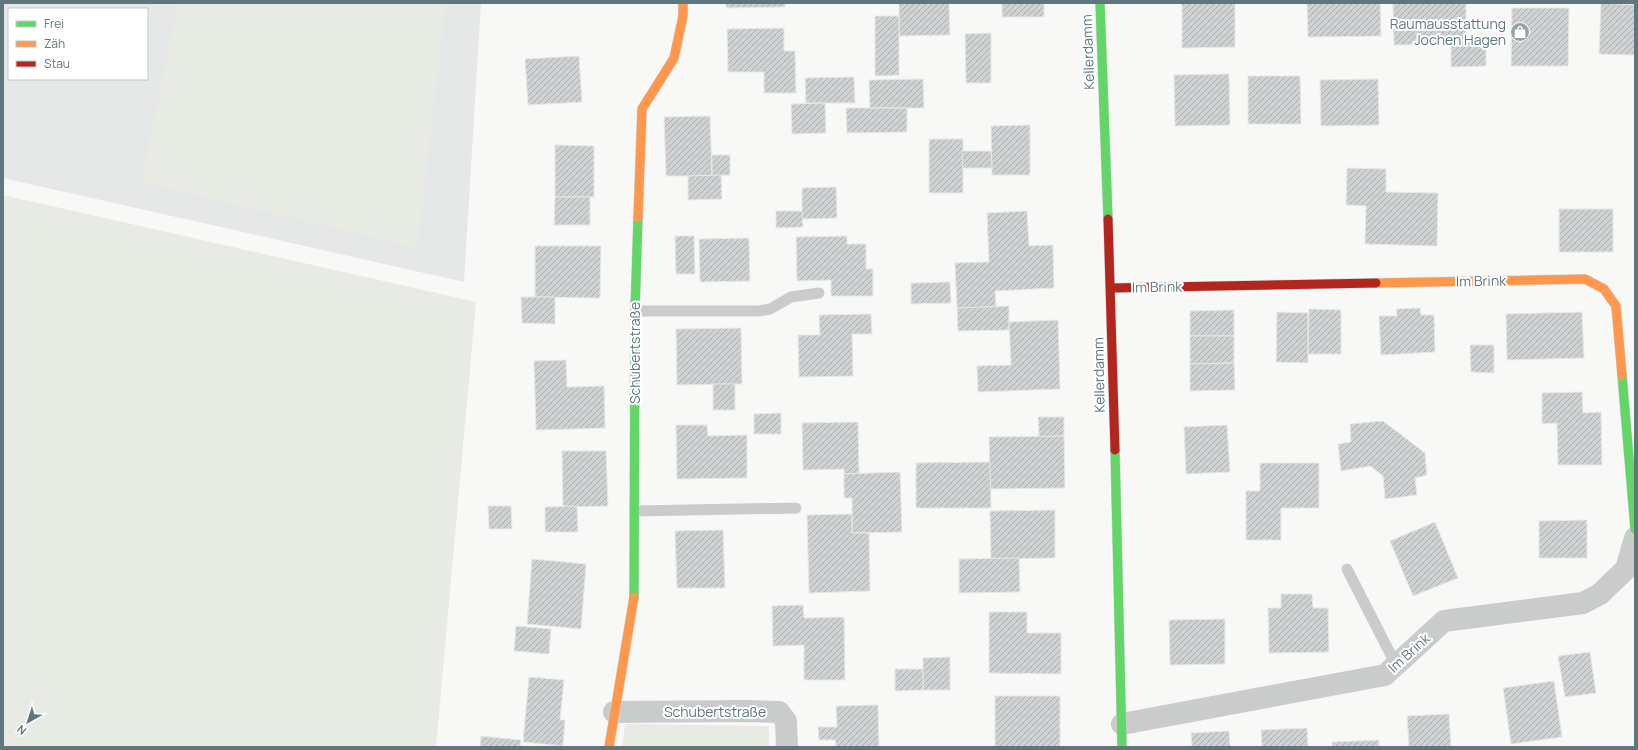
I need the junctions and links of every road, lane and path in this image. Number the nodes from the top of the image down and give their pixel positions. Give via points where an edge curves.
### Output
1 (683, 3) edge
2 (1100, 3) edge
3 (1110, 288) junction
4 (819, 293) dead end
5 (635, 311) junction
6 (796, 508) dead end
7 (635, 511) junction
8 (1635, 529) edge
9 (1635, 538) edge
10 (1347, 569) dead end
11 (1396, 665) junction
12 (614, 712) junction
13 (1122, 724) junction
14 (609, 747) edge
15 (787, 747) edge
16 (1122, 747) edge

1 - 5 street, Schubertstraße via 683,16 674,58 642,109
2 - 3 street, Kellerdamm
3 - 8 street, Im Brink via 1585,279 1604,289 1616,306
3 - 13 street, Kellerdamm
4 - 5 lane via 791,297 770,309 759,311
5 - 7 street, Schubertstraße
6 - 7 lane
7 - 12 street, Schubertstraße via 635,591
9 - 11 street, Im Brink via 1626,569 1600,594 1583,603 1444,621
10 - 11 lane
11 - 13 street, Im Brink via 1385,675
12 - 14 street, Schubertstraße
12 - 15 street, Schubertstraße via 779,712 786,721
13 - 16 street, Kellerdamm

